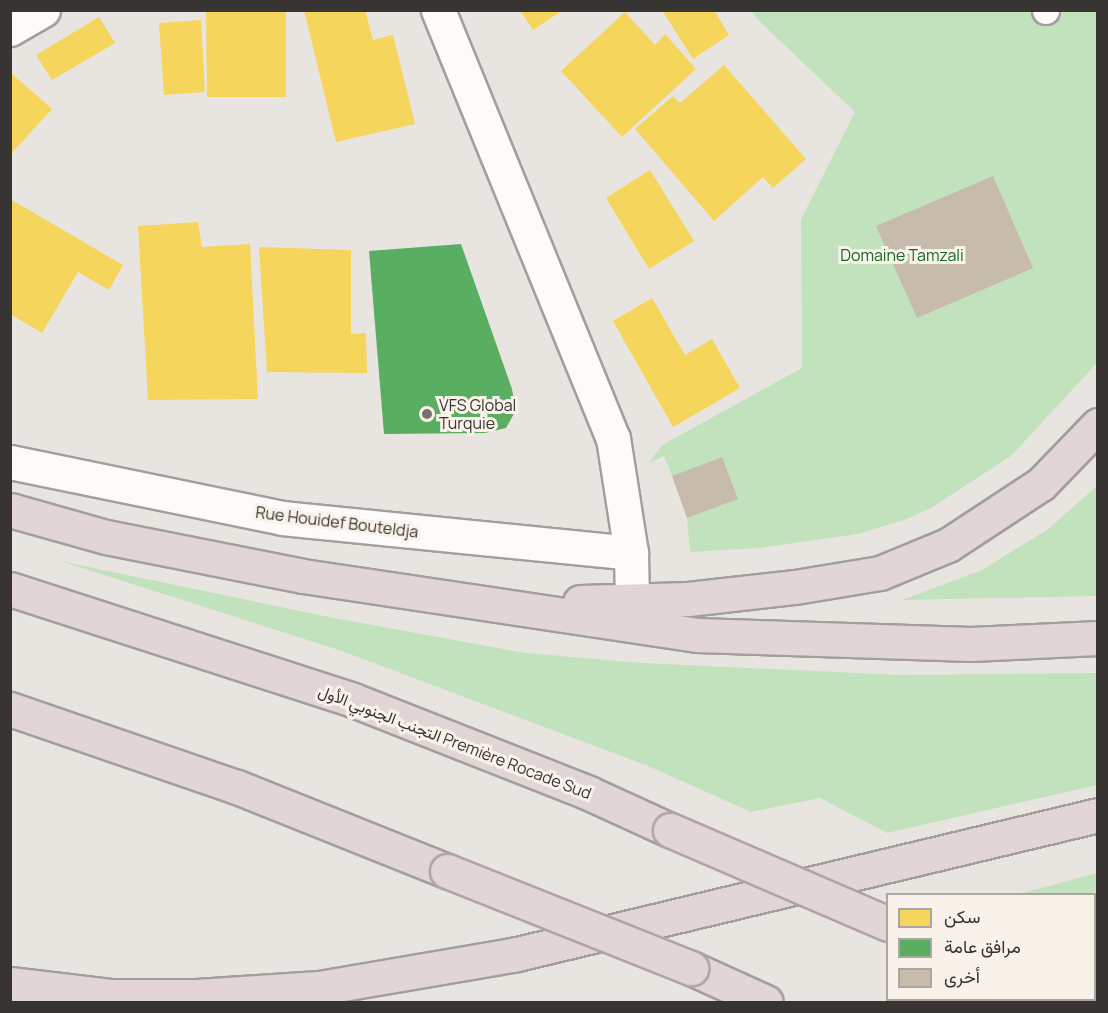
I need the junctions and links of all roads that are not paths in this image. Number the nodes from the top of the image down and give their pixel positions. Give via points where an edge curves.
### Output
1 (43, 10) edge
2 (438, 10) edge
3 (10, 29) edge
4 (1098, 425) edge
5 (10, 462) edge
6 (10, 510) edge
7 (631, 553) junction
8 (303, 576) junction
9 (10, 590) edge
10 (632, 601) junction
11 (1098, 638) edge
12 (10, 709) edge
13 (1098, 815) edge
14 (886, 923) edge
15 (10, 984) edge
16 (766, 1002) edge

1 - 3 street
2 - 7 street via 614,438
4 - 10 highway via 1041,483 948,545 880,573 795,587
5 - 7 street, Rue Houidef Bouteldja via 282,518
6 - 8 highway via 106,537
7 - 10 street
8 - 10 highway via 571,602
8 - 11 highway via 697,635 971,644
9 - 14 highway, التجنب الجنوبي الأول Première Rocade Sud, bridge via 353,700 589,793
12 - 16 highway, bridge via 237,787 691,968
13 - 15 highway via 518,954 319,988 196,996 112,996

